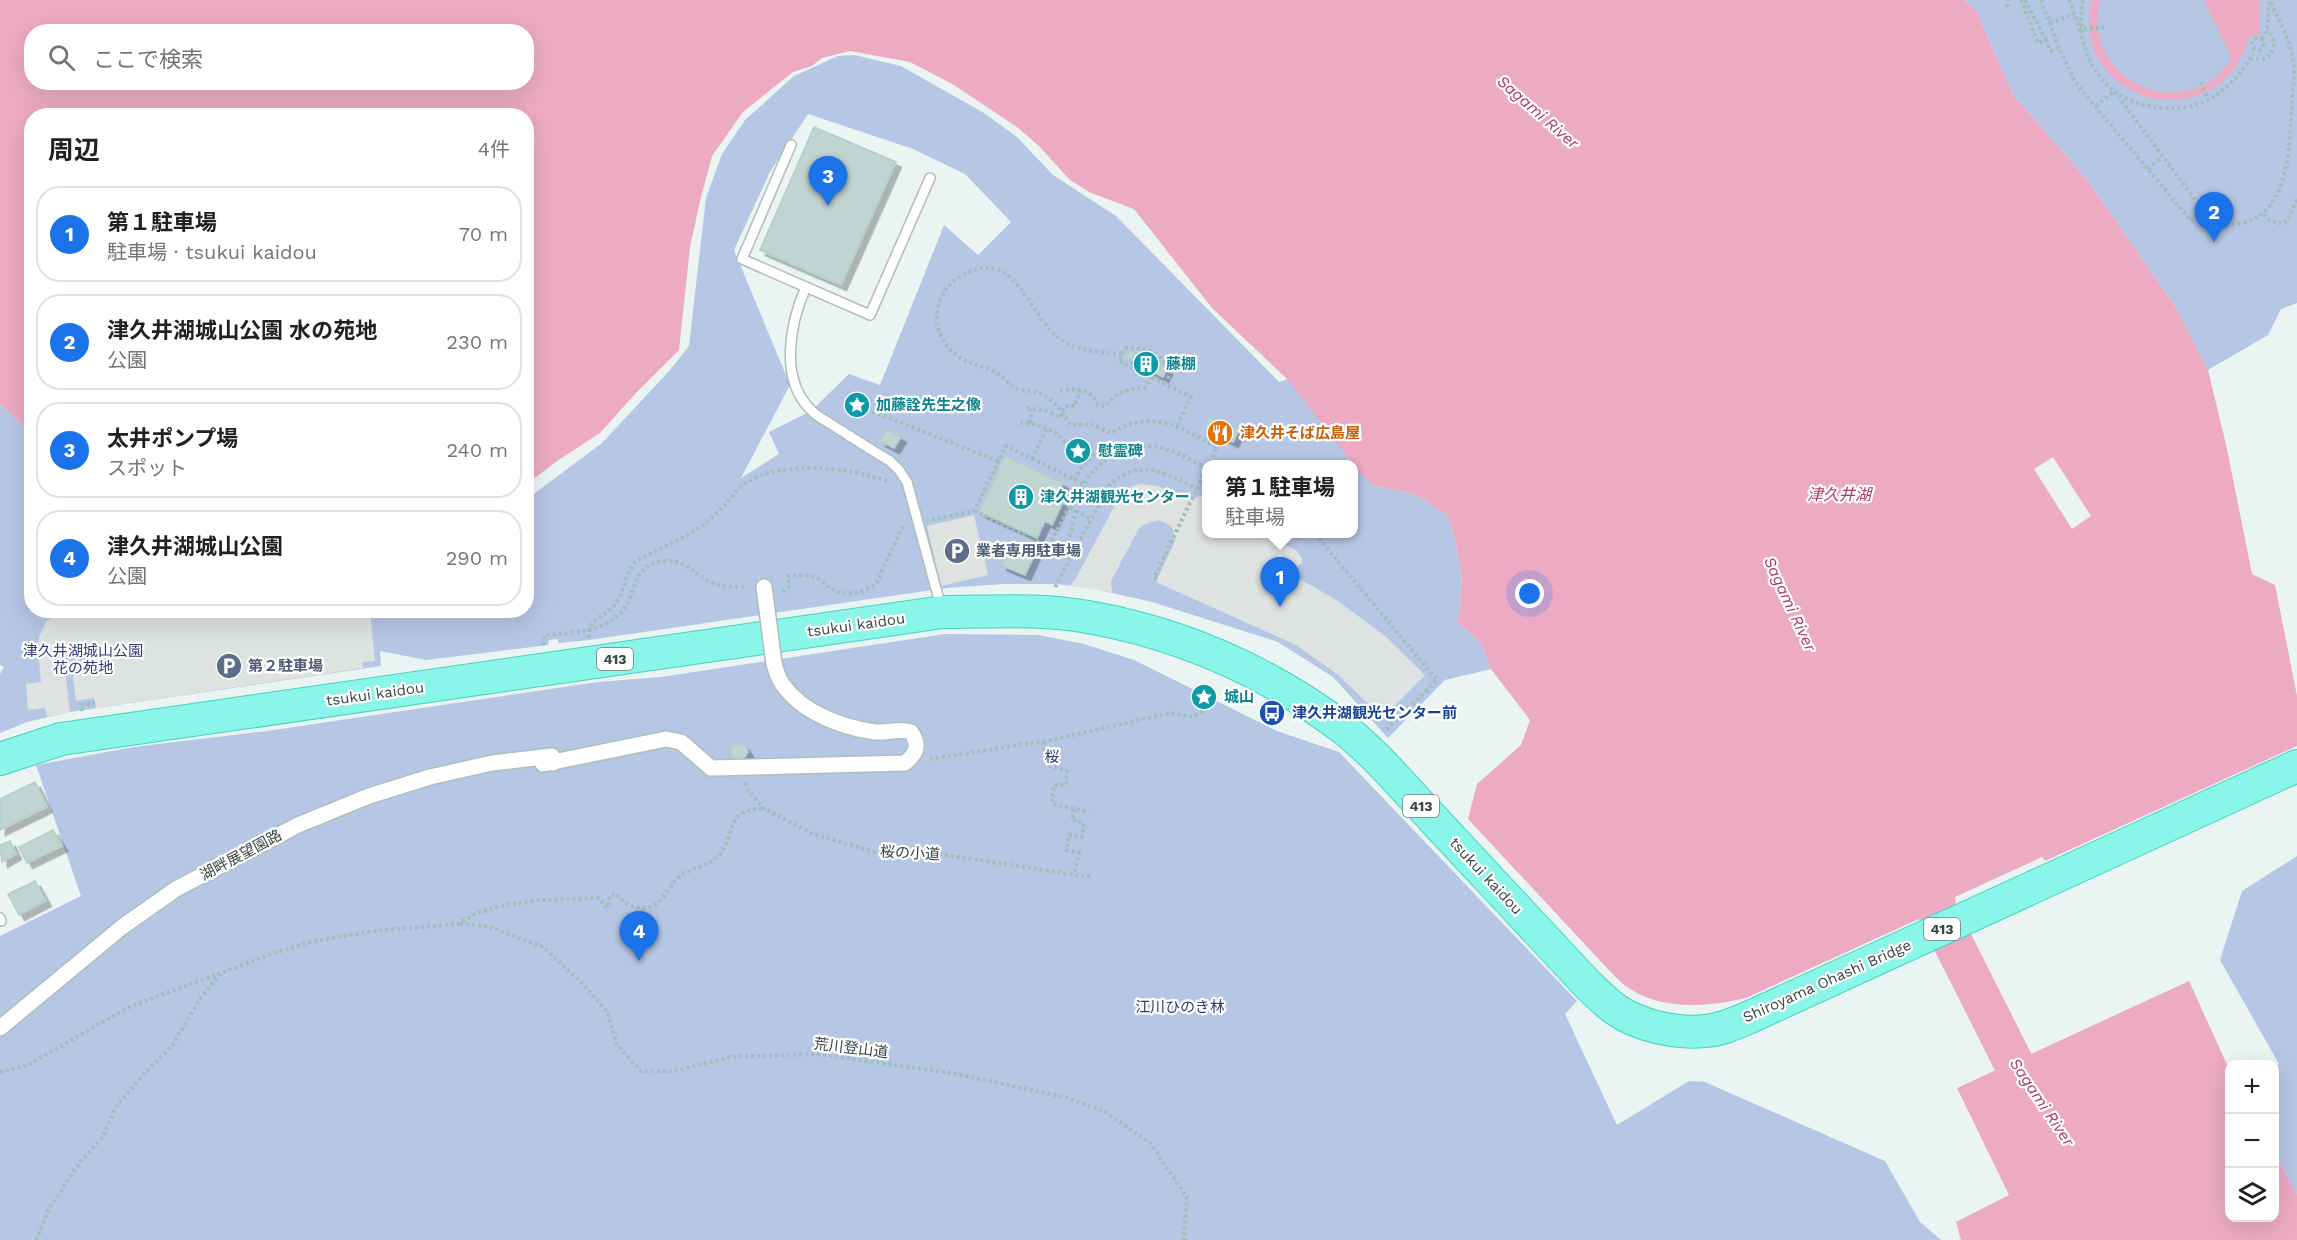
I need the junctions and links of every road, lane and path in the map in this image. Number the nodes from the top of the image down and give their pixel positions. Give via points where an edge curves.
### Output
1 (2009, 0) edge
2 (2023, 0) edge
3 (2041, 0) edge
4 (2069, 0) edge
5 (2083, 0) edge
6 (2269, 0) edge
7 (2007, 7) dead end
8 (2075, 14) junction
9 (2050, 23) junction
10 (2104, 27) dead end
11 (2080, 30) junction
12 (2267, 30) junction
13 (2262, 39) dead end
14 (2046, 40) junction
15 (2059, 48) junction
16 (2253, 54) dead end
17 (2250, 59) junction
18 (2201, 84) dead end
19 (2114, 91) junction
20 (2208, 100) junction
21 (2096, 106) junction
22 (791, 145) dead end
23 (2162, 157) junction
24 (2148, 169) junction
25 (930, 178) dead end
26 (2297, 200) edge
27 (2203, 210) junction
28 (2264, 214) junction
29 (806, 287) junction
30 (1122, 354) junction
31 (1151, 377) junction
32 (1165, 384) junction
33 (1080, 389) junction
34 (1060, 391) dead end
35 (867, 409) dead end
36 (1063, 412) junction
37 (1020, 423) dead end
38 (1030, 423) junction
39 (1177, 426) junction
40 (1047, 428) junction
41 (1068, 447) dead end
42 (1095, 454) dead end
43 (1032, 459) junction
44 (1210, 460) edge
45 (998, 462) junction
46 (1202, 465) edge
47 (1202, 478) edge
48 (1075, 480) junction
49 (891, 483) dead end
50 (1083, 484) junction
51 (1197, 489) junction
52 (1070, 508) junction
53 (974, 511) junction
54 (1076, 511) junction
55 (1091, 519) junction
56 (905, 520) dead end
57 (919, 524) junction
58 (1025, 535) dead end
59 (1318, 538) edge
60 (1036, 540) dead end
61 (1049, 546) junction
62 (1065, 554) junction
63 (1071, 557) junction
64 (1157, 579) dead end
65 (1053, 590) dead end
66 (765, 594) junction
67 (943, 612) junction
68 (588, 627) dead end
69 (544, 650) dead end
70 (1215, 691) dead end
71 (95, 703) dead end
72 (85, 705) dead end
73 (1379, 737) dead end
74 (1043, 742) junction
75 (0, 759) edge
76 (905, 763) junction
77 (2297, 766) edge
78 (743, 768) junction
79 (763, 808) junction
80 (1074, 809) junction
81 (1089, 812) dead end
82 (1074, 874) junction
83 (1090, 877) dead end
84 (458, 924) junction
85 (221, 973) junction
86 (1587, 984) joint
87 (0, 1028) edge
88 (0, 1072) edge
89 (36, 1240) edge
90 (1184, 1240) edge

1 - 7 path
2 - 14 path
2 - 14 path via 2038,43
3 - 9 path
4 - 8 path
5 - 11 path
6 - 12 path
6 - 28 path via 2291,46 2294,63 2284,170 2274,200
8 - 9 path
8 - 11 path
9 - 15 path
10 - 11 path
11 - 19 path via 2089,60
12 - 13 path
12 - 17 path via 2274,41 2273,51 2265,59
14 - 15 path via 2050,51
15 - 21 path via 2075,82
16 - 17 path
17 - 20 path via 2237,78
18 - 20 path
19 - 20 path via 2131,101 2158,108 2185,108
19 - 21 path
19 - 23 path
21 - 24 path
22 - 29 lane via 742,259
23 - 24 path
23 - 27 path
24 - 27 path via 2191,221
25 - 29 lane via 870,315
26 - 28 path via 2282,224
27 - 28 path via 2228,223 2242,223
29 - 57 lane via 797,306 791,351 796,387 811,411 899,470 908,482
30 - 31 path via 1119,361
30 - 32 path via 1125,348 1139,347 1153,352 1171,372
30 - 36 path via 1088,351 1061,339 1047,328 1018,285 997,270 971,270 957,278 939,302 938,331 946,345 964,361 996,372 1017,390 1039,393
31 - 32 path
31 - 33 path via 1145,388 1116,395 1106,406 1098,405
32 - 39 path via 1191,397
33 - 34 path
33 - 36 path via 1075,406 1065,407
35 - 45 path
36 - 38 path via 1060,418 1029,408
36 - 39 path via 1070,426 1090,424 1111,433 1146,421
37 - 38 path
38 - 40 path
39 - 44 path via 1217,447
40 - 41 path
40 - 43 path
42 - 48 path via 1088,457
43 - 45 path via 1006,446
43 - 48 path
45 - 53 path
46 - 50 path via 1171,450 1140,446 1100,462
47 - 51 path
48 - 50 path
49 - 68 path via 864,474 824,469 760,475 745,483 697,529 635,562 616,603
50 - 52 path
51 - 55 path via 1156,470 1132,470 1110,484
51 - 64 path via 1154,578
52 - 54 path
52 - 61 path
53 - 57 path
53 - 58 path
54 - 55 path
54 - 62 path
55 - 63 path
56 - 66 path via 876,584 868,590 842,593 817,578 801,574 788,576 789,586 783,593 776,588
57 - 67 lane
59 - 73 path via 1437,680
60 - 61 path
61 - 62 path
62 - 63 path
63 - 65 path
66 - 69 path via 715,584 686,565 669,560 654,563 642,570 629,602 616,617 588,631 545,636
66 - 76 street, bridge via 774,664 781,684 798,702 820,716 859,729 911,732 917,747
67 - 75 highway, tsukui kaidou / 413 via 61,739
67 - 86 highway, tsukui kaidou / 413 via 1022,611 1085,616 1144,628 1229,659 1281,687 1340,726 1370,753
70 - 74 path via 1198,716 1170,713
71 - 72 path
74 - 76 path
74 - 80 path via 1048,765 1067,771 1066,785 1054,785 1052,804
76 - 78 street
77 - 86 highway, Shiroyama Ohashi Bridge / 413 via 1728,1026 1683,1032 1658,1027 1615,1009
78 - 79 path, 桜の小道 via 747,789
78 - 87 street, 湖畔展望園路 via 711,768 681,742 666,739 554,763 492,763 369,796 298,825 176,889 122,927
79 - 82 path, 桜の小道 via 811,833 874,852 946,855
79 - 84 path via 740,815 717,857 680,875 657,905 646,909 631,907 617,894 610,895 606,908 599,898 541,900 500,906
80 - 81 path
80 - 82 path via 1072,820 1084,823 1082,837 1069,835 1066,850 1079,853
82 - 83 path, 桜の小道
84 - 85 path via 373,931 310,942
84 - 90 path, 荒川登山道 via 487,926 543,947 606,1012 617,1045 641,1071 675,1071 730,1057 818,1054 957,1074 1064,1097 1104,1111 1150,1143 1187,1197
85 - 88 path via 129,1007 28,1065
85 - 89 path via 172,1046 117,1107 102,1138 80,1162 49,1209

